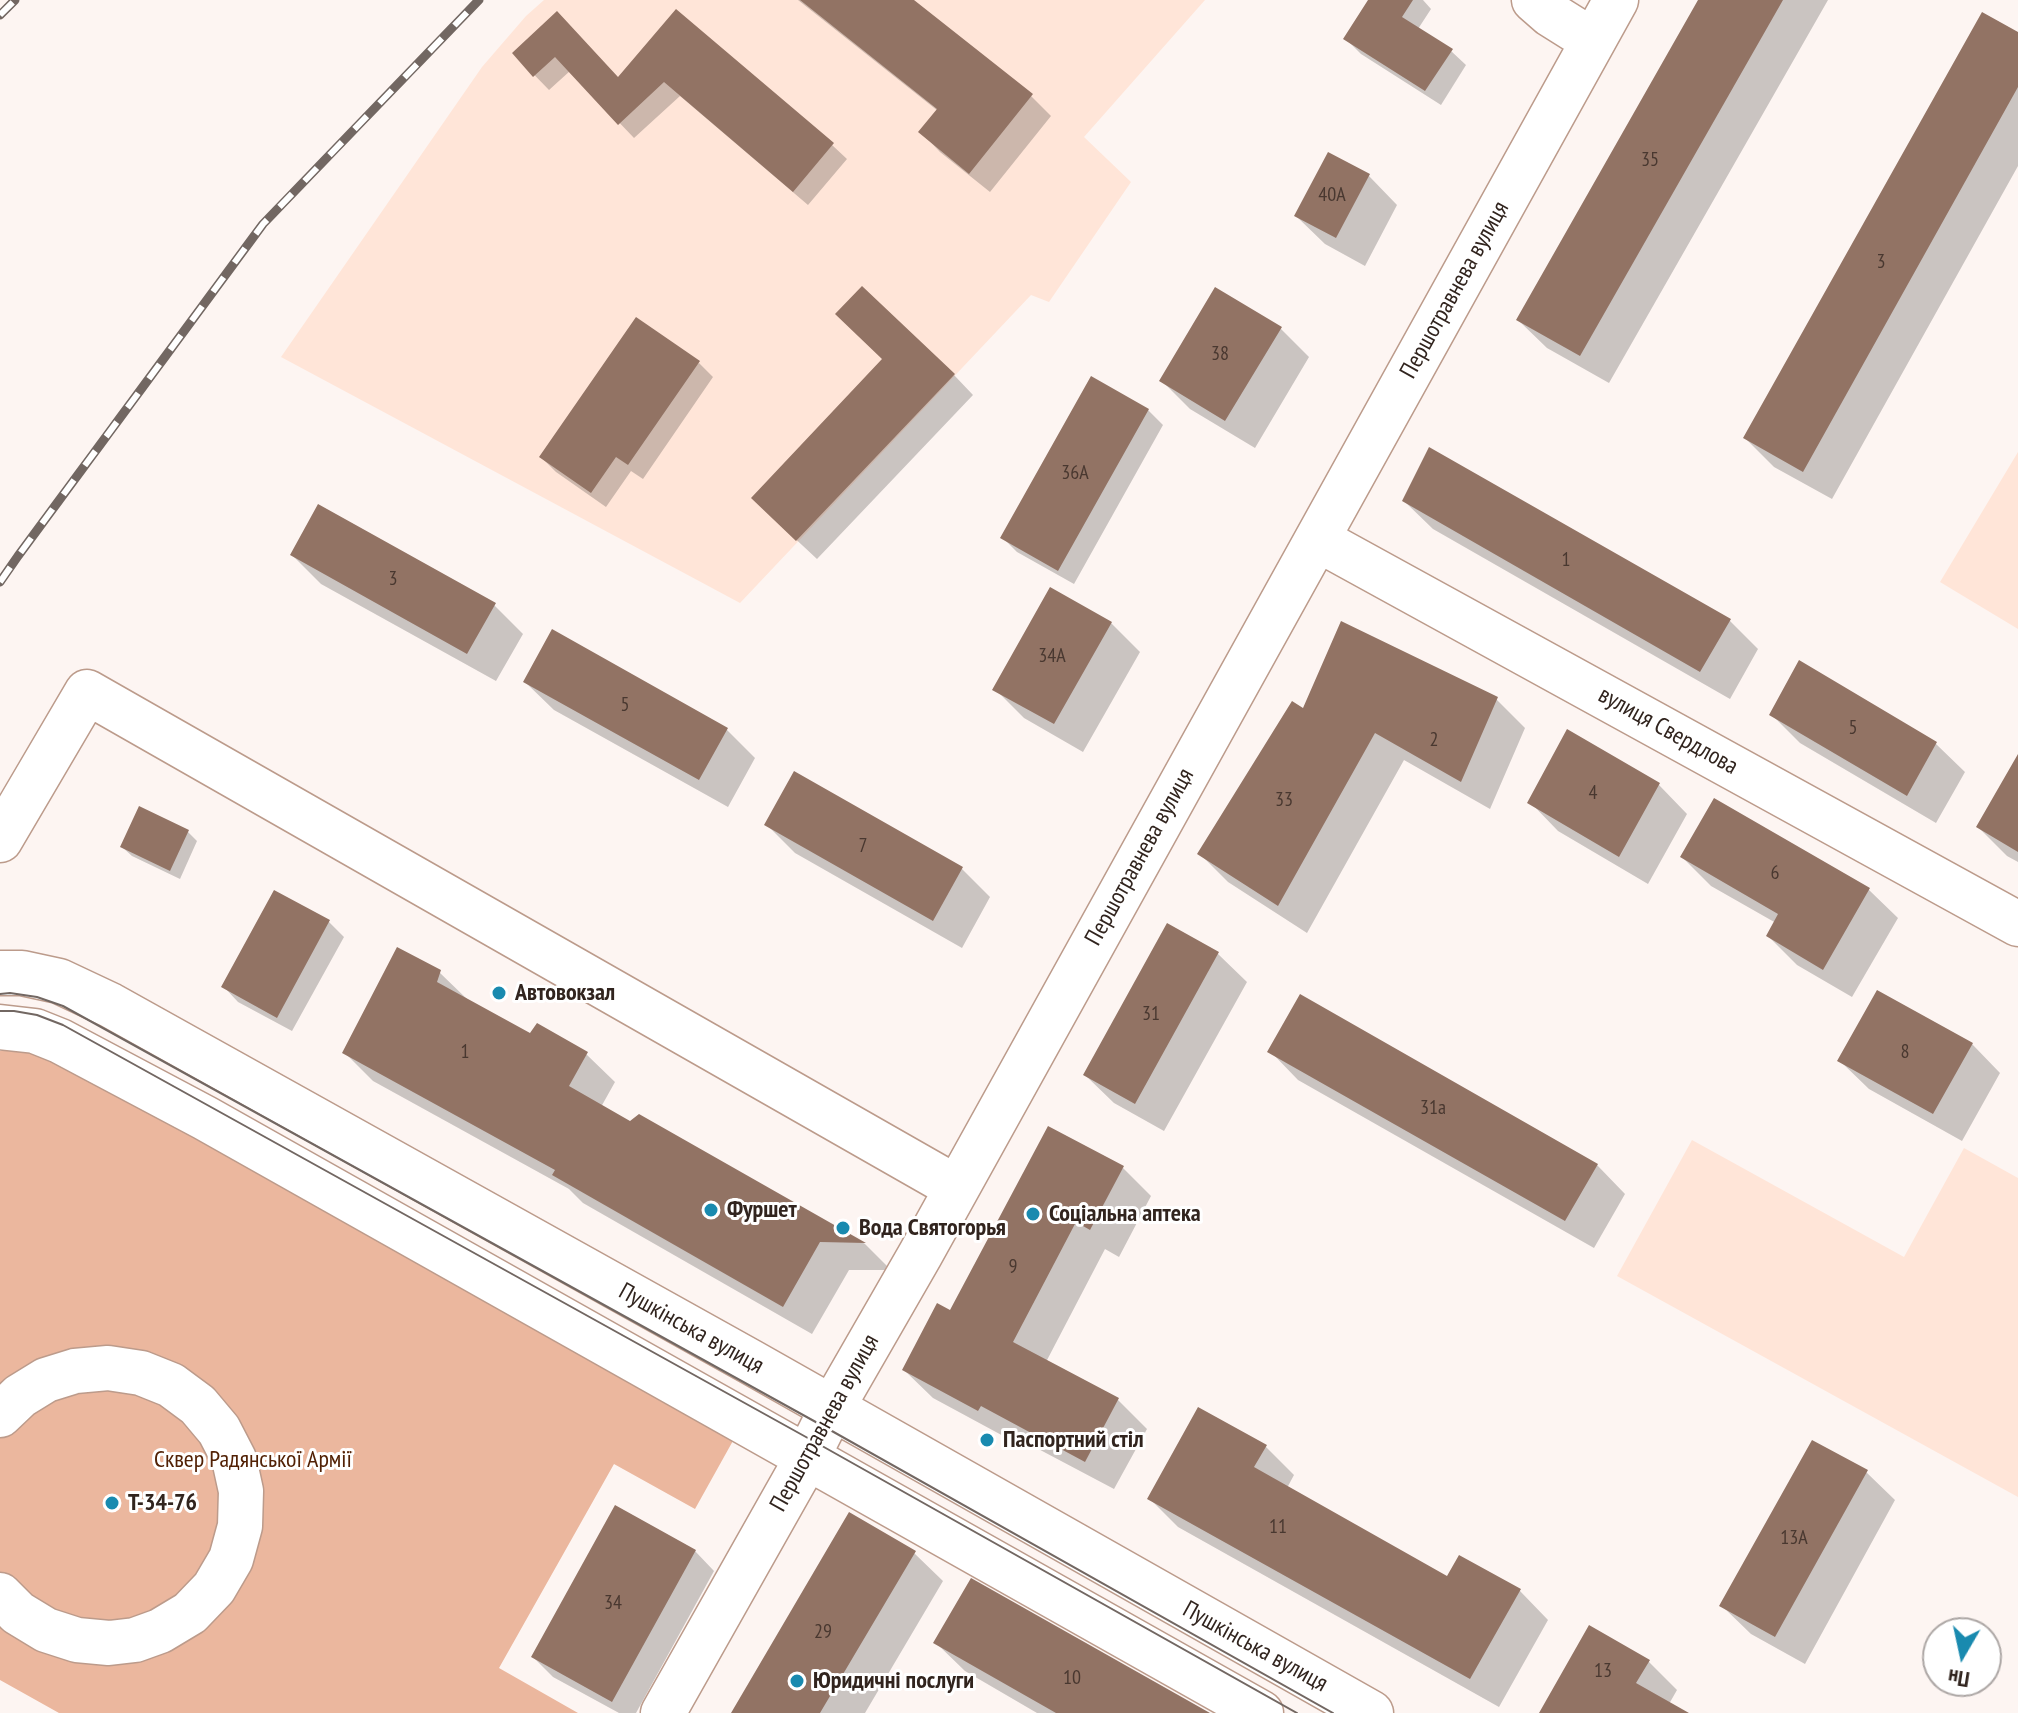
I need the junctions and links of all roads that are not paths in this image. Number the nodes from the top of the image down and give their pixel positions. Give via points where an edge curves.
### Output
1 (1534, 0) edge
2 (1616, 0) edge
3 (1593, 41) junction
4 (1317, 539) junction
5 (0, 840) edge
6 (2018, 924) edge
7 (0, 973) edge
8 (0, 1027) edge
9 (957, 1188) junction
10 (832, 1408) junction
11 (0, 1415) edge
12 (807, 1458) junction
13 (0, 1595) edge
14 (663, 1713) edge
15 (1261, 1713) edge
16 (1371, 1713) edge

1 - 3 street
2 - 3 street, Першотравнева вулиця
3 - 4 street, Першотравнева вулиця
4 - 6 street, вулиця Свердлова
4 - 9 street, Першотравнева вулиця
5 - 9 street via 87,692
7 - 10 street, Пушкінська вулиця via 59,981 110,1005
8 - 12 street via 35,1031 60,1041 205,1118
9 - 10 street, Першотравнева вулиця
10 - 12 street, Першотравнева вулиця
10 - 16 street, Пушкінська вулиця
11 - 13 street via 46,1380 75,1371 141,1373 171,1385 212,1421 234,1459 241,1491 240,1526 231,1559 190,1613 160,1631 109,1643 77,1640 46,1630
12 - 14 street, Першотравнева вулиця
12 - 15 street

